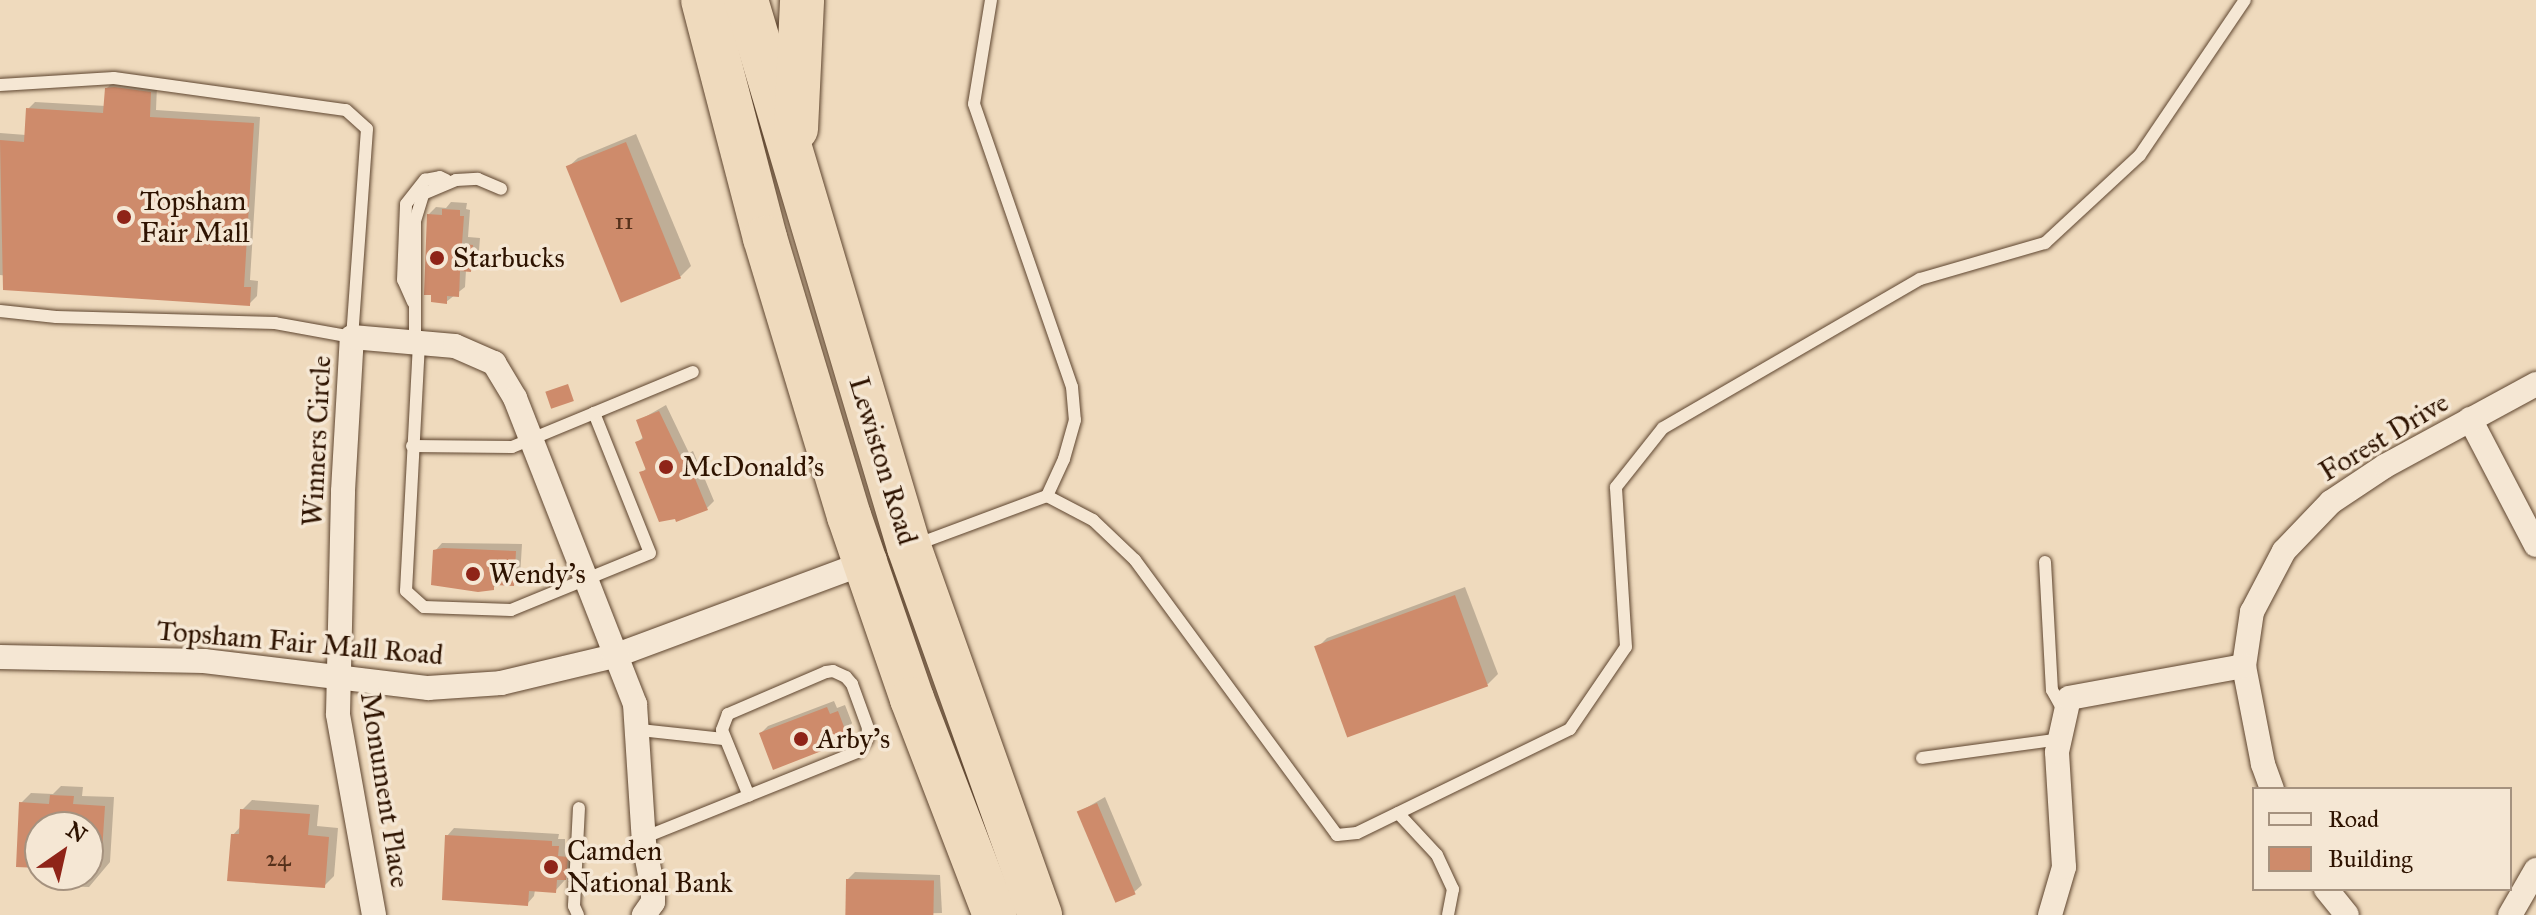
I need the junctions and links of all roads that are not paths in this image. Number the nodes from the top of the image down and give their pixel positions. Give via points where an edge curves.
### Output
1 (802, 0) edge
2 (991, 0) edge
3 (2245, 0) edge
4 (711, 3) edge
5 (0, 85) edge
6 (794, 172) junction
7 (501, 189) dead end
8 (0, 311) edge
9 (352, 337) junction
10 (417, 343) junction
11 (693, 372) dead end
12 (2536, 384) edge
13 (594, 413) junction
14 (2470, 419) junction
15 (530, 438) junction
16 (412, 446) junction
17 (1047, 496) junction
18 (2536, 545) edge
19 (909, 547) junction
20 (2045, 562) dead end
21 (866, 563) junction
22 (584, 578) junction
23 (614, 656) junction
24 (0, 657) edge
25 (2244, 666) junction
26 (338, 674) junction
27 (2062, 727) junction
28 (640, 730) junction
29 (724, 739) junction
30 (1922, 758) dead end
31 (2271, 787) edge
32 (749, 796) junction
33 (579, 808) dead end
34 (1398, 813) junction
35 (643, 838) junction
36 (2536, 870) edge
37 (2328, 891) edge
38 (374, 915) edge
39 (578, 915) edge
40 (644, 915) edge
41 (995, 915) edge
42 (1040, 915) edge
43 (1448, 915) edge
44 (2050, 915) edge
45 (2347, 915) edge
46 (2510, 915) edge

1 - 6 highway
2 - 17 lane via 974,104 1072,387 1075,420
3 - 34 lane via 2140,155 2045,243 1920,279 1663,428 1616,487 1626,647 1570,729
4 - 6 highway, Lewiston Road
4 - 21 highway, Lewiston Road via 765,238
5 - 9 lane via 114,78 346,110 367,129
6 - 19 highway, Lewiston Road
7 - 10 lane via 478,179 449,182 429,189 416,210
8 - 9 lane via 275,323
9 - 10 street, Winners Circle
9 - 26 street, Winners Circle
10 - 15 street, Winners Circle via 455,346 494,363
10 - 16 lane
11 - 13 lane
12 - 14 street, Forest Drive
13 - 15 lane
13 - 22 lane via 650,553
14 - 18 street
14 - 25 street, Forest Drive via 2331,502 2284,551 2252,612
15 - 16 lane via 512,447
15 - 22 street, Winners Circle
16 - 22 lane via 406,591 424,607 511,610
17 - 19 lane
17 - 34 lane via 1093,520 1135,560 1337,835 1357,833
19 - 21 street, Topsham Fair Mall Road
19 - 42 highway, Lewiston Road
20 - 27 lane via 2052,690
21 - 23 street, Topsham Fair Mall Road
21 - 41 highway, Lewiston Road
22 - 23 street, Winners Circle
23 - 26 street, Topsham Fair Mall Road via 501,683 428,688
23 - 28 street, Winners Circle
24 - 26 street, Topsham Fair Mall Road via 204,661
25 - 27 street via 2069,698
25 - 31 street, Forest Drive
26 - 38 street, Monument Place via 338,714
27 - 30 lane
27 - 44 street via 2057,752 2064,867
28 - 29 lane
28 - 35 street, Winners Circle
29 - 32 lane
29 - 32 lane via 728,714 826,672 839,673 852,684 868,728 863,747
32 - 35 lane
33 - 39 lane via 574,906
34 - 43 lane via 1437,855 1453,889
35 - 40 street, Winners Circle via 653,890 653,902
36 - 46 street
37 - 45 street

